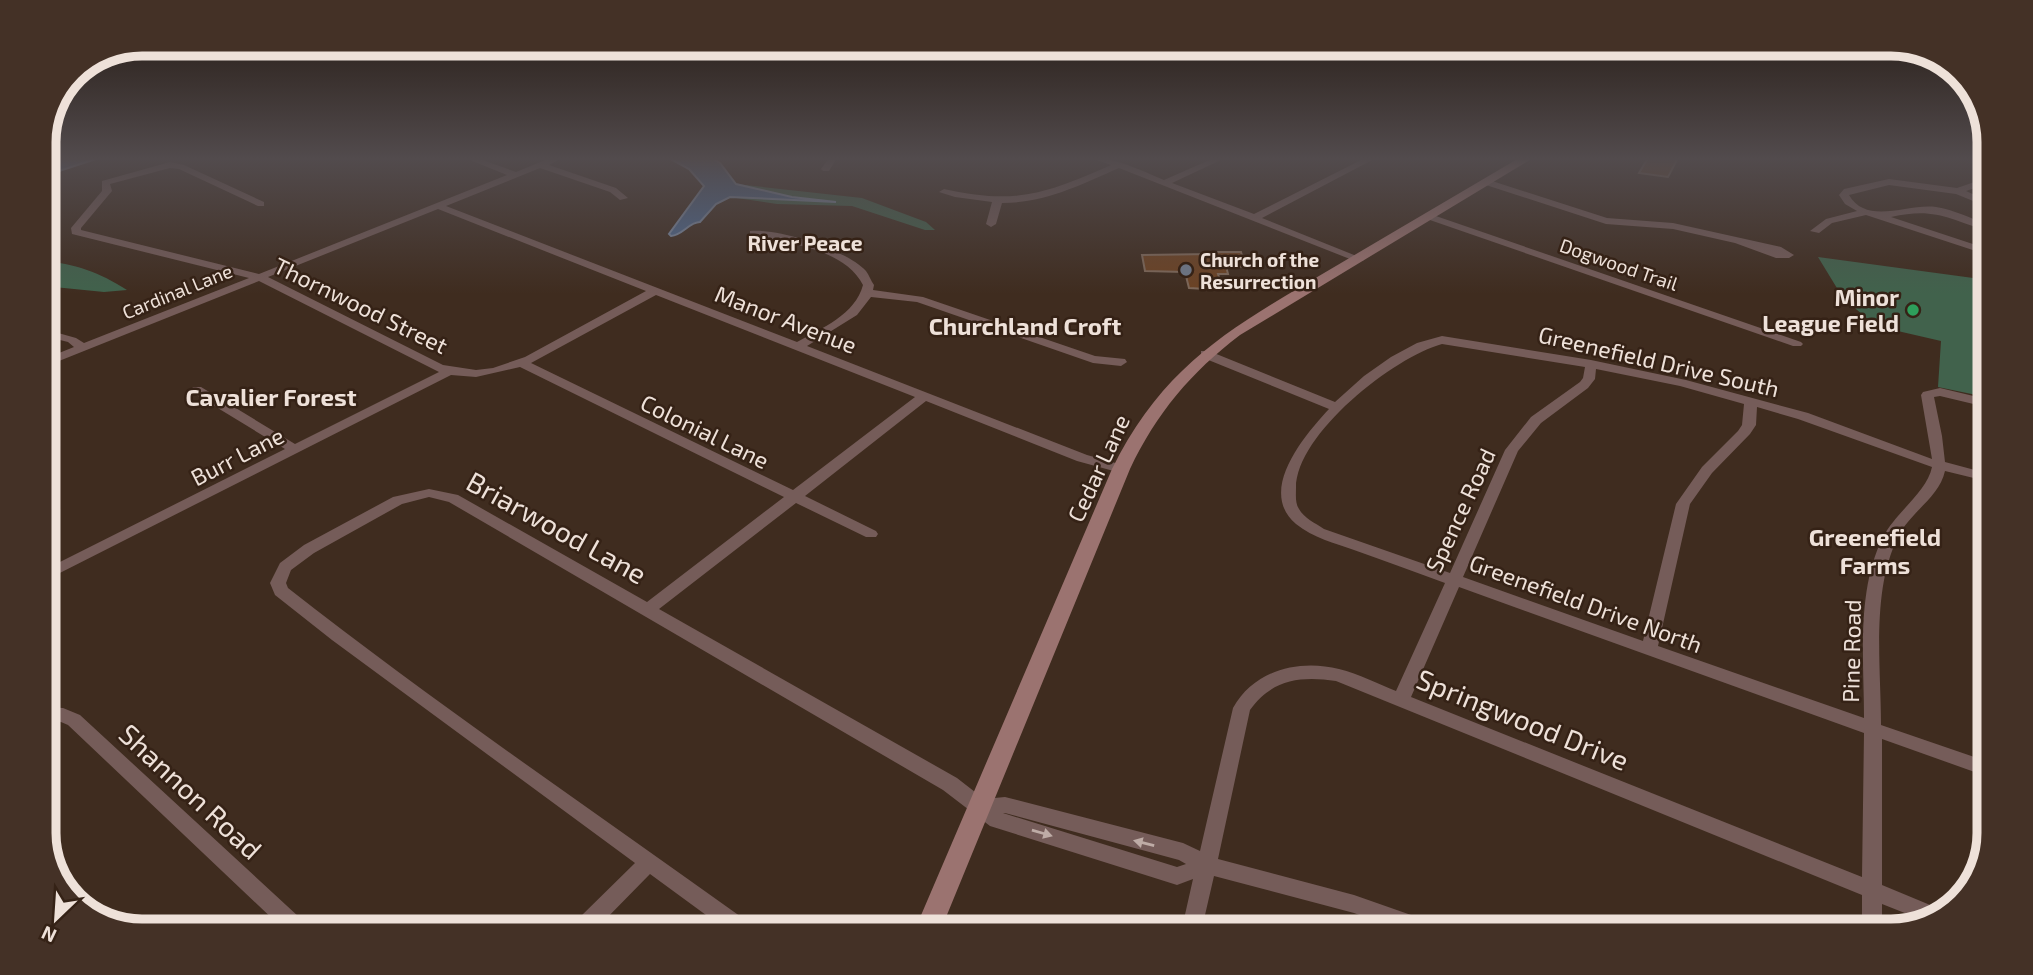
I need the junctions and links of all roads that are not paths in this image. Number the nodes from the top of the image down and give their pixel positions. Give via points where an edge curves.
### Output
1 (97, 204) edge
2 (444, 204) edge
3 (997, 204) edge
4 (1217, 204) edge
5 (1283, 204) edge
6 (1453, 204) edge
7 (1552, 204) edge
8 (1851, 204) edge
9 (438, 206) junction
10 (1866, 212) junction
11 (1430, 217) junction
12 (1881, 217) junction
13 (1254, 218) junction
14 (991, 224) dead end
15 (1977, 224) edge
16 (1815, 231) dead end
17 (76, 232) junction
18 (754, 233) dead end
19 (62, 235) dead end
20 (1738, 241) dead end
21 (1977, 248) edge
22 (1359, 259) junction
23 (258, 277) junction
24 (655, 291) junction
25 (868, 293) junction
26 (56, 335) edge
27 (1797, 344) dead end
28 (799, 346) junction
29 (83, 348) junction
30 (1205, 354) junction
31 (56, 358) edge
32 (1121, 362) dead end
33 (521, 363) junction
34 (1591, 364) junction
35 (448, 372) junction
36 (197, 390) dead end
37 (925, 396) junction
38 (1751, 401) junction
39 (1977, 401) edge
40 (1335, 407) junction
41 (296, 450) junction
42 (1938, 466) junction
43 (1121, 469) junction
44 (1977, 475) edge
45 (794, 498) junction
46 (871, 534) dead end
47 (56, 570) edge
48 (1453, 580) junction
49 (647, 610) junction
50 (1649, 649) junction
51 (1401, 700) junction
52 (56, 715) edge
53 (1872, 729) junction
54 (1977, 766) edge
55 (979, 808) junction
56 (650, 861) junction
57 (1208, 865) junction
58 (1872, 890) junction
59 (1925, 911) edge
60 (287, 919) edge
61 (592, 919) edge
62 (728, 919) edge
63 (932, 919) edge
64 (1194, 919) edge
65 (1396, 919) edge
66 (1872, 919) edge

1 - 17 street
2 - 9 street, Cardinal Lane
3 - 14 street
4 - 13 street
5 - 13 street
6 - 11 main road, Cedar Lane
7 - 20 street via 1606,221 1673,226
8 - 10 street
9 - 23 street, Cardinal Lane
9 - 24 street, Manor Avenue
10 - 12 street
10 - 16 street via 1829,221
11 - 22 main road, Cedar Lane
11 - 27 street, Dogwood Trail
12 - 15 street via 1929,208
12 - 21 street
13 - 22 street
17 - 19 street, Thornwood Street
17 - 23 street, Thornwood Street
18 - 25 street via 778,236 850,262 866,275
22 - 30 main road, Cedar Lane
23 - 29 street, Cardinal Lane
23 - 35 street, Thornwood Street
24 - 28 street, Manor Avenue
24 - 33 street, Thornwood Street
25 - 28 street via 860,306
25 - 32 street via 919,299 1093,359
26 - 29 street
28 - 37 street, Manor Avenue
29 - 31 street, Cardinal Lane
30 - 40 street
30 - 43 main road, Cedar Lane via 1152,412
33 - 35 street, Thornwood Street via 479,373
33 - 45 street, Colonial Lane
34 - 38 street, Greenefield Drive South
34 - 40 street, Greenefield Drive South via 1434,341 1419,345 1356,387
34 - 48 street, Spence Road via 1584,385 1536,420 1512,450
35 - 41 street, Burr Lane
36 - 41 street
37 - 43 street, Manor Avenue
37 - 45 street
38 - 42 street, Greenefield Drive South
38 - 50 street via 1749,425 1683,504
39 - 42 street via 1940,392 1927,395
40 - 48 street, Greenefield Drive North via 1296,464 1288,500 1291,508 1319,532
41 - 47 street, Burr Lane
42 - 44 street, Greenefield Drive South
42 - 53 street, Pine Road via 1931,487 1892,534 1877,572
43 - 55 main road, Cedar Lane
45 - 46 street, Colonial Lane
45 - 49 street
48 - 50 street, Greenefield Drive North
48 - 51 street, Spence Road
49 - 55 street, Briarwood Lane via 950,784
49 - 56 street, Briarwood Lane via 492,519 437,493 398,500 309,549 285,567 278,583 281,591 338,636
50 - 53 street, Greenefield Drive North
51 - 57 street, Springwood Drive via 1317,671 1284,674 1258,687 1242,708
51 - 58 street, Springwood Drive
52 - 60 street, Shannon Road via 74,720
53 - 54 street, Greenefield Drive North
53 - 58 street, Pine Road
55 - 57 street, Briarwood Lane via 997,820 1177,876
55 - 63 main road, Cedar Lane
56 - 61 street
56 - 62 street, Briarwood Lane
57 - 64 street, Springwood Drive
57 - 65 street
58 - 59 street, Springwood Drive
58 - 66 street, Pine Road

